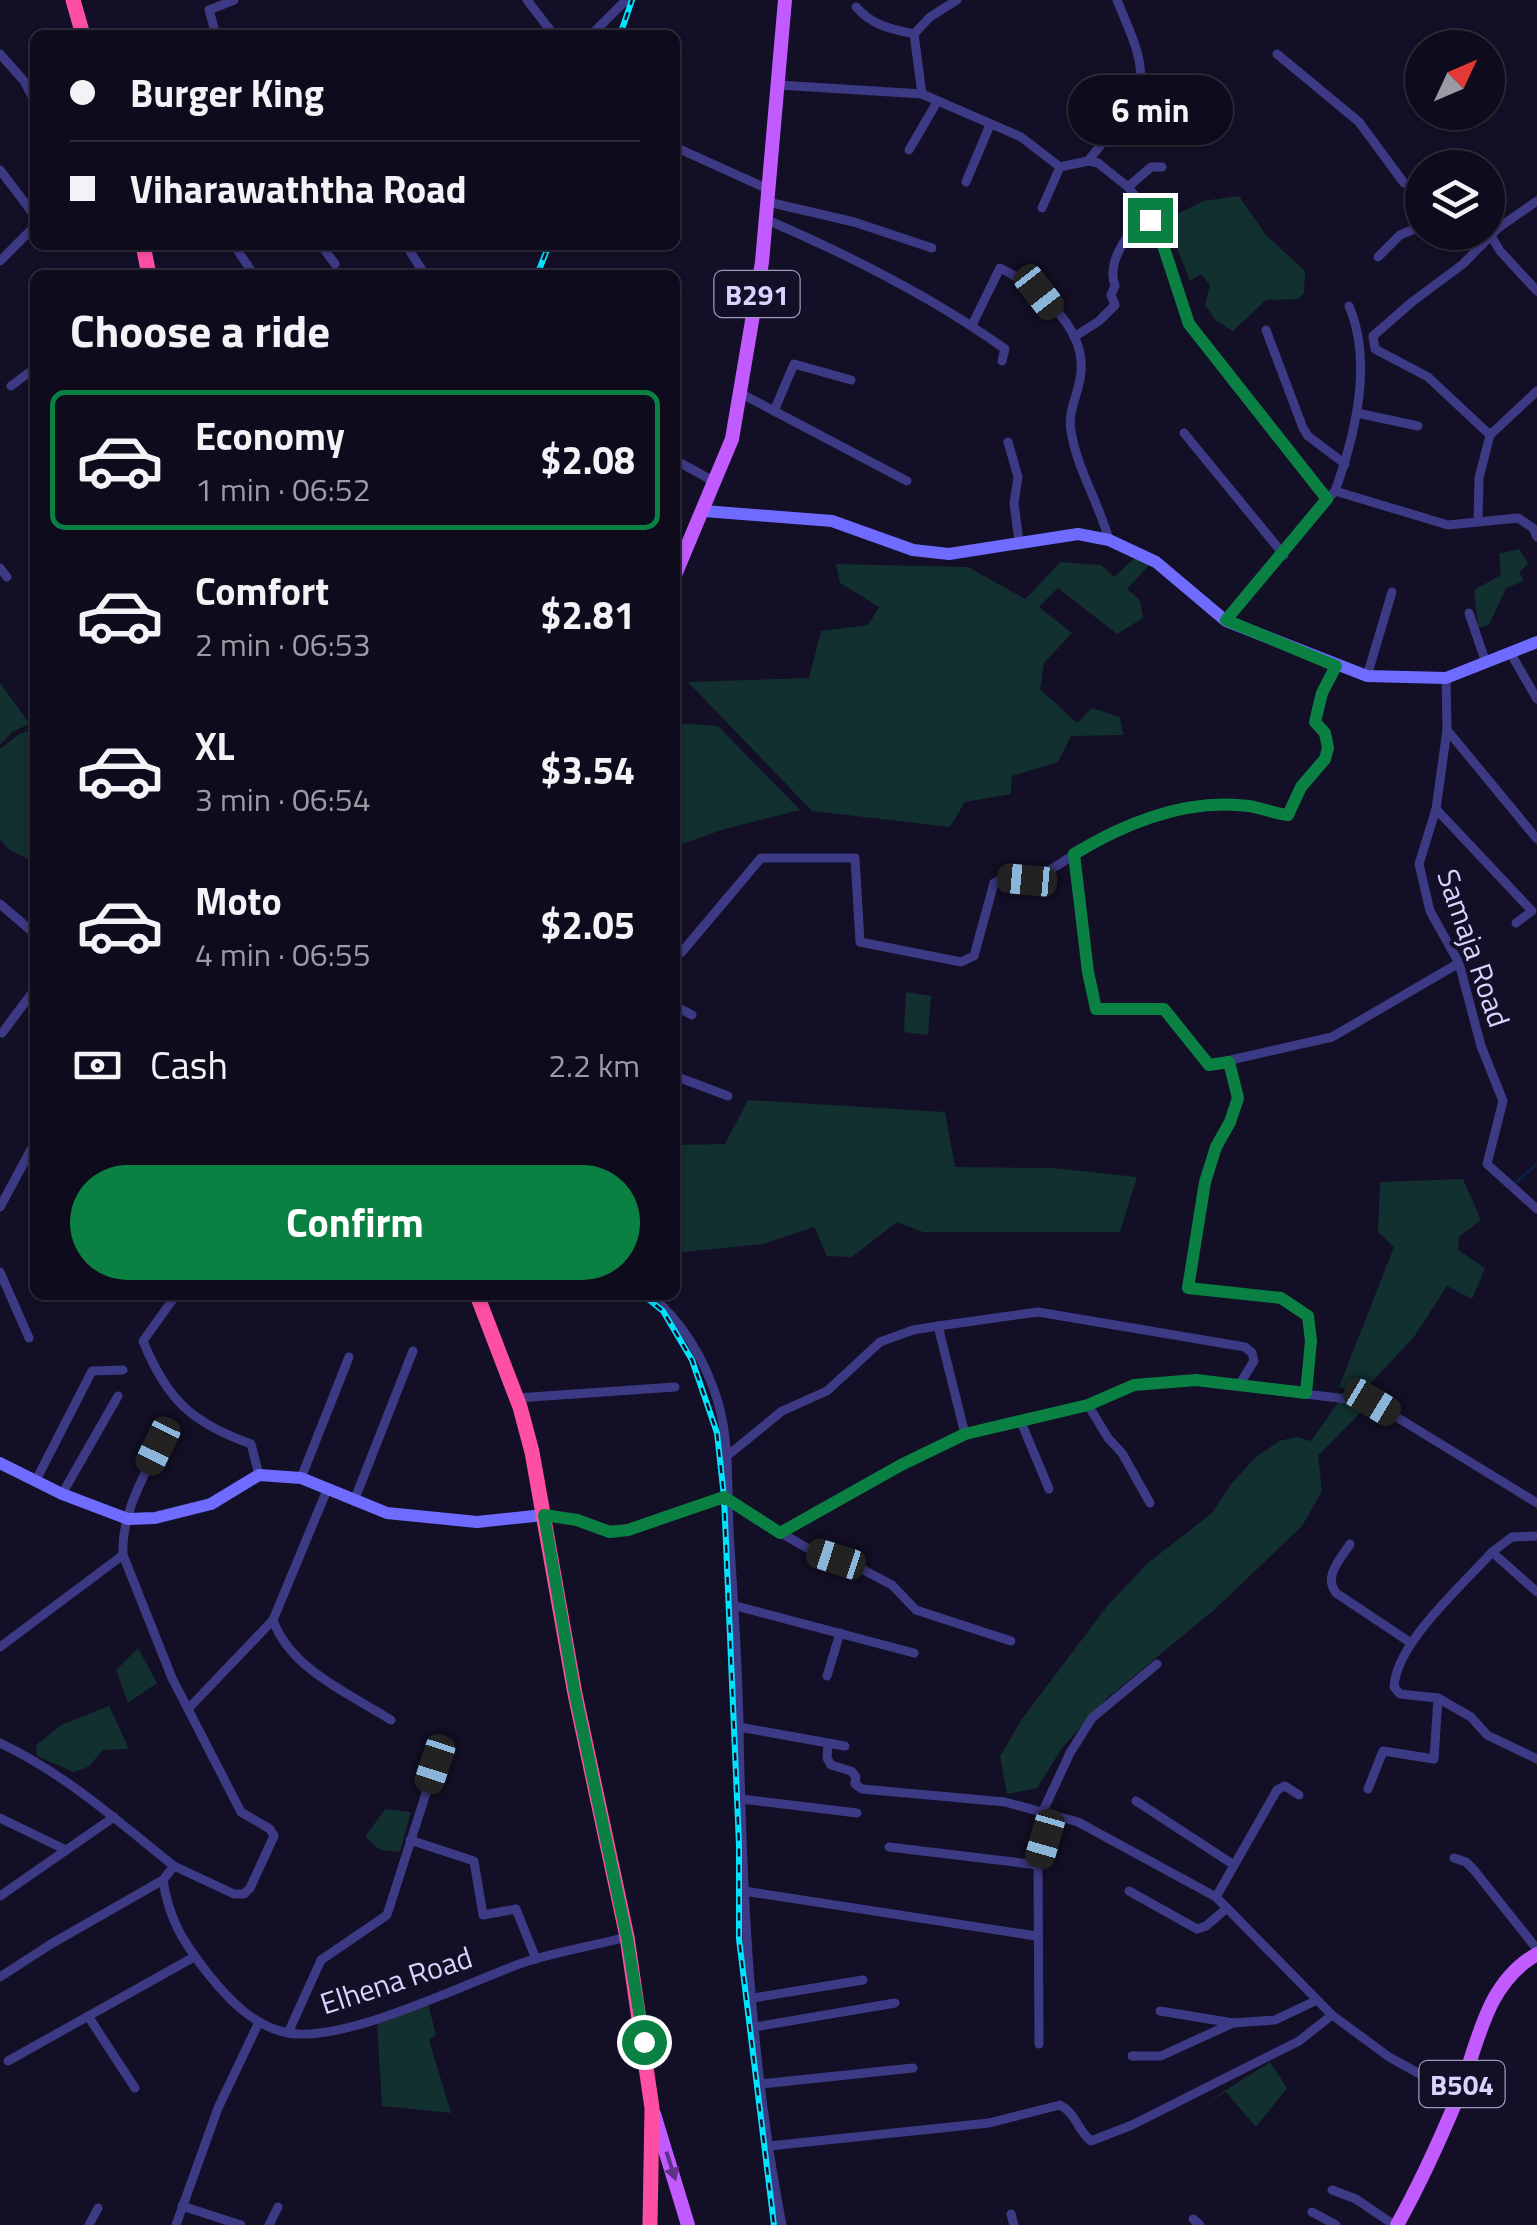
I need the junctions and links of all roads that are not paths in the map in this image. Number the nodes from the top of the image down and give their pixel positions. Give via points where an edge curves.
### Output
1 (73, 0) edge
2 (234, 0) edge
3 (528, 0) edge
4 (626, 0) edge
5 (785, 0) edge
6 (957, 0) edge
7 (1117, 0) edge
8 (856, 7) dead end
9 (80, 30) edge
10 (215, 30) edge
11 (550, 30) edge
12 (596, 30) edge
13 (914, 34) junction
14 (0, 54) edge
15 (1277, 54) dead end
16 (30, 76) edge
17 (24, 81) junction
18 (779, 84) junction
19 (30, 92) edge
20 (922, 94) junction
21 (937, 102) junction
22 (990, 126) junction
23 (680, 150) edge
24 (909, 150) dead end
25 (1088, 161) junction
26 (1060, 166) junction
27 (1162, 167) dead end
28 (0, 170) edge
29 (966, 182) dead end
30 (1405, 184) edge
31 (1128, 188) junction
32 (769, 196) junction
33 (1537, 200) edge
34 (1140, 202) junction
35 (1042, 208) dead end
36 (30, 209) edge
37 (765, 219) junction
38 (1505, 224) edge
39 (30, 231) edge
40 (1405, 233) edge
41 (932, 248) dead end
42 (324, 250) edge
43 (1477, 250) edge
44 (1500, 250) edge
45 (1, 257) edge
46 (1378, 257) dead end
47 (334, 264) dead end
48 (1537, 290) edge
49 (1349, 306) dead end
50 (972, 325) junction
51 (1266, 330) dead end
52 (1074, 337) junction
53 (1002, 362) dead end
54 (30, 372) edge
55 (851, 380) dead end
56 (12, 386) dead end
57 (1537, 391) edge
58 (740, 393) junction
59 (774, 411) junction
60 (1357, 412) junction
61 (1418, 426) dead end
62 (1184, 433) dead end
63 (1490, 436) junction
64 (1008, 442) dead end
65 (680, 463) edge
66 (1345, 464) junction
67 (907, 481) dead end
68 (716, 482) junction
69 (1331, 495) junction
70 (704, 511) junction
71 (1478, 521) junction
72 (1536, 530) edge
73 (1109, 540) junction
74 (1019, 542) junction
75 (1284, 555) junction
76 (680, 565) edge
77 (1392, 592) dead end
78 (1469, 613) dead end
79 (1226, 620) junction
80 (1537, 642) edge
81 (1511, 654) junction
82 (1486, 663) junction
83 (1336, 666) junction
84 (1367, 676) junction
85 (1446, 678) junction
86 (1537, 699) edge
87 (1447, 730) junction
88 (1436, 809) junction
89 (1537, 839) edge
90 (1074, 854) junction
91 (0, 904) edge
92 (1535, 913) edge
93 (1516, 923) dead end
94 (30, 930) edge
95 (680, 952) edge
96 (1459, 964) junction
97 (30, 996) edge
98 (680, 1009) edge
99 (692, 1015) dead end
100 (2, 1033) edge
101 (1229, 1062) junction
102 (680, 1078) edge
103 (728, 1096) dead end
104 (30, 1150) edge
105 (0, 1207) edge
106 (1537, 1208) edge
107 (0, 1272) edge
108 (172, 1300) edge
109 (479, 1300) edge
110 (655, 1300) edge
111 (938, 1326) junction
112 (29, 1338) dead end
113 (413, 1351) dead end
114 (349, 1357) dead end
115 (123, 1370) dead end
116 (1239, 1385) junction
117 (676, 1387) dead end
118 (1306, 1393) junction
119 (118, 1396) dead end
120 (517, 1398) junction
121 (1088, 1405) junction
122 (1021, 1422) junction
123 (965, 1434) junction
124 (158, 1446) dead end
125 (727, 1456) junction
126 (0, 1464) edge
127 (259, 1475) junction
128 (301, 1478) junction
129 (36, 1482) junction
130 (1049, 1489) dead end
131 (327, 1490) junction
132 (62, 1494) junction
133 (728, 1500) junction
134 (354, 1502) junction
135 (1150, 1504) dead end
136 (1537, 1504) edge
137 (544, 1515) junction
138 (128, 1519) junction
139 (780, 1533) junction
140 (1537, 1536) edge
141 (1350, 1544) dead end
142 (1492, 1552) junction
143 (124, 1556) junction
144 (1537, 1592) edge
145 (736, 1606) junction
146 (273, 1620) junction
147 (840, 1633) junction
148 (1010, 1641) dead end
149 (1411, 1643) junction
150 (0, 1647) edge
151 (914, 1653) dead end
152 (1157, 1664) dead end
153 (827, 1676) dead end
154 (1438, 1698) junction
155 (189, 1708) junction
156 (392, 1720) dead end
157 (739, 1727) junction
158 (828, 1743) junction
159 (0, 1744) edge
160 (845, 1746) dead end
161 (1537, 1759) edge
162 (435, 1764) dead end
163 (1368, 1790) dead end
164 (1299, 1795) dead end
165 (741, 1799) junction
166 (1136, 1801) dead end
167 (1047, 1812) junction
168 (857, 1813) dead end
169 (114, 1817) junction
170 (0, 1818) edge
171 (410, 1840) junction
172 (889, 1847) dead end
173 (66, 1850) junction
174 (1454, 1858) dead end
175 (1038, 1865) junction
176 (1234, 1865) junction
177 (174, 1866) junction
178 (162, 1880) junction
179 (1130, 1890) dead end
180 (744, 1892) junction
181 (0, 1896) edge
182 (1216, 1897) junction
183 (1227, 1908) junction
184 (1036, 1936) junction
185 (627, 1938) junction
186 (1537, 1952) edge
187 (194, 1956) junction
188 (536, 1959) junction
189 (0, 1978) edge
190 (863, 1980) dead end
191 (753, 1998) junction
192 (1316, 2001) junction
193 (896, 2003) dead end
194 (1160, 2012) dead end
195 (88, 2016) junction
196 (1332, 2016) junction
197 (259, 2022) junction
198 (1233, 2023) junction
199 (755, 2027) junction
200 (288, 2033) junction
201 (1040, 2044) dead end
202 (1132, 2056) dead end
203 (8, 2061) dead end
204 (913, 2068) dead end
205 (761, 2084) junction
206 (135, 2088) dead end
207 (1458, 2096) junction
208 (652, 2108) junction
209 (769, 2146) junction
210 (1332, 2190) dead end
211 (182, 2206) junction
212 (278, 2206) dead end
213 (98, 2208) dead end
214 (1312, 2212) dead end
215 (89, 2225) edge
216 (176, 2225) edge
217 (242, 2225) edge
218 (268, 2225) edge
219 (650, 2225) edge
220 (688, 2225) edge
221 (782, 2225) edge
222 (1336, 2225) edge
223 (1396, 2225) edge

1 - 9 highway
2 - 10 street via 209,10
3 - 11 street
4 - 12 street
5 - 18 main road, B291
6 - 13 street
7 - 25 street via 1138,57 1140,84
8 - 13 street via 885,28
13 - 20 street
14 - 17 street
15 - 30 street via 1359,122
16 - 17 street
17 - 19 street
18 - 20 street
18 - 32 main road, B291
20 - 21 street
21 - 22 street
21 - 24 street
22 - 26 street via 1022,137
22 - 29 street
23 - 32 street
25 - 26 street
25 - 31 street
26 - 35 street
27 - 31 street via 1151,167
28 - 36 street
31 - 34 street
32 - 37 main road, B291
32 - 41 street
33 - 38 street
34 - 52 street via 1142,217 1114,263 1116,302
34 - 69 street via 1161,239 1189,324
37 - 50 street
37 - 58 main road, B291
39 - 45 street
40 - 46 street
42 - 47 street
43 - 63 street via 1374,336 1375,349 1428,377
44 - 48 street
49 - 60 street via 1358,347
50 - 52 street via 1000,268 1039,292
50 - 53 street via 1005,349
51 - 66 street via 1303,428
52 - 73 street via 1082,370 1071,431
54 - 56 street
55 - 59 street via 794,364
57 - 63 street
58 - 59 street
58 - 68 main road, B291
59 - 67 street
60 - 61 street
60 - 66 street
62 - 75 street
63 - 71 street via 1479,478
64 - 74 street via 1018,477
65 - 68 street
66 - 69 street
68 - 70 main road, B291
69 - 71 street via 1448,525
69 - 75 street
70 - 74 street via 832,522 912,550 950,554
70 - 76 main road, B291
71 - 72 street via 1518,518
73 - 74 street via 1078,534
73 - 79 street via 1156,562
75 - 79 street
77 - 84 street
78 - 82 street
79 - 83 street
80 - 81 street
81 - 82 street
81 - 86 street
82 - 85 street
83 - 84 street
83 - 90 street via 1315,722 1325,733 1325,759 1288,815 1249,806 1164,814 1111,831
84 - 85 street
85 - 87 street, Samaja Road
87 - 88 street, Samaja Road
87 - 89 street
88 - 92 street
88 - 96 street, Samaja Road via 1419,864 1430,910
90 - 95 street via 1027,880 994,883 974,956 962,962 860,942 854,858 761,858
90 - 101 street via 1096,1009 1164,1009 1209,1065
91 - 94 street
92 - 93 street
96 - 101 street via 1332,1038
96 - 106 street, Samaja Road via 1503,1101 1487,1164
97 - 100 street
98 - 99 street
101 - 118 street via 1238,1098 1205,1182 1188,1288 1281,1298 1308,1316
102 - 103 street
104 - 105 street
107 - 112 street
108 - 127 street via 143,1341 157,1375 186,1412 251,1444
109 - 120 highway
110 - 125 street via 686,1331 711,1382
111 - 116 street via 1038,1312 1245,1346 1254,1362
111 - 123 street
111 - 125 street via 880,1342 828,1390 782,1411
113 - 134 street
114 - 128 street
115 - 129 street via 92,1371
116 - 118 street
116 - 121 street via 1147,1383
117 - 120 street
118 - 136 street via 1372,1402
119 - 132 street
120 - 137 highway
121 - 122 street
121 - 135 street
122 - 123 street
122 - 130 street
123 - 139 street
124 - 138 street
125 - 133 street
126 - 129 street
127 - 128 street
127 - 138 street via 211,1504
128 - 131 street
129 - 132 street
131 - 134 street
131 - 146 street
132 - 138 street
133 - 137 street via 610,1532
133 - 139 street
133 - 145 street
134 - 137 street via 448,1522
137 - 185 highway
138 - 143 street
139 - 148 street via 892,1585 916,1610
140 - 142 street via 1512,1537
141 - 149 street via 1330,1584
142 - 144 street
142 - 149 street
143 - 150 street
143 - 155 street
145 - 147 street
145 - 157 street
146 - 155 street
146 - 156 street via 292,1652 319,1675
147 - 151 street
147 - 153 street
149 - 154 street via 1394,1687 1400,1694
152 - 167 street via 1092,1718
154 - 161 street
154 - 163 street via 1434,1758 1383,1751
155 - 177 street via 242,1812 274,1836 244,1894
157 - 158 street
157 - 165 street
158 - 160 street
158 - 167 street via 831,1765 851,1771 862,1790
159 - 169 street
162 - 171 street
164 - 176 street via 1286,1786 1276,1790
165 - 168 street
165 - 180 street
166 - 176 street
167 - 175 street
167 - 182 street
169 - 173 street
169 - 177 street
170 - 173 street
171 - 188 street, Elhena Road via 474,1862 483,1915 516,1910
171 - 200 street via 387,1915 321,1960
172 - 175 street
173 - 181 street
174 - 186 street via 1474,1870
175 - 184 street
176 - 182 street
177 - 178 street
178 - 187 street, Elhena Road via 168,1913
178 - 189 street
179 - 183 street via 1197,1929
180 - 184 street
180 - 191 street
182 - 183 street
183 - 192 street
184 - 201 street
185 - 188 street, Elhena Road
185 - 208 highway
186 - 207 main road, B504 via 1506,1978
187 - 195 street
187 - 197 street, Elhena Road via 228,2000
188 - 200 street, Elhena Road via 338,2031
190 - 191 street
191 - 199 street
192 - 196 street
192 - 198 street via 1275,2020
193 - 199 street
194 - 198 street
195 - 203 street
195 - 206 street
196 - 207 street
196 - 209 street via 1299,2041 1091,2141 1060,2104 989,2123
197 - 200 street, Elhena Road
197 - 211 street
198 - 202 street via 1161,2056
199 - 205 street
204 - 205 street
205 - 209 street
207 - 223 main road, B504
208 - 219 highway
208 -> 220 main road
209 - 221 street
210 - 223 street
211 - 216 street
211 - 217 street
212 - 218 street
213 - 215 street
214 - 222 street

